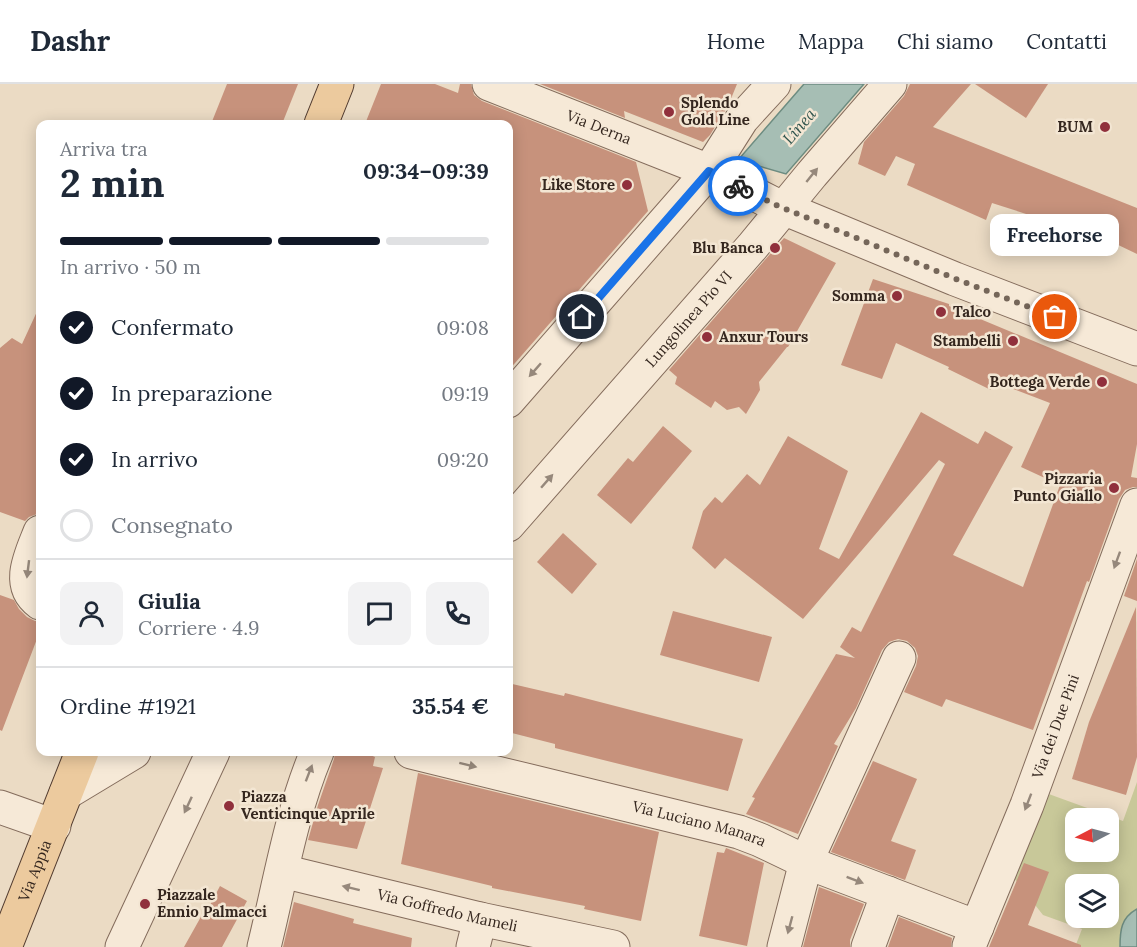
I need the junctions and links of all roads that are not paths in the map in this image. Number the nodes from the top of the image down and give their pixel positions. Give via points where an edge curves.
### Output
1 (337, 84) edge
2 (489, 84) edge
3 (774, 84) edge
4 (890, 84) edge
5 (323, 120) edge
6 (709, 171) junction
7 (786, 208) junction
8 (1137, 349) edge
9 (513, 395) edge
10 (1137, 505) edge
11 (513, 519) edge
12 (36, 543) edge
13 (36, 599) edge
14 (899, 658) dead end
15 (80, 756) edge
16 (127, 756) edge
17 (211, 756) edge
18 (316, 756) edge
19 (428, 756) edge
20 (66, 793) junction
21 (0, 807) edge
22 (54, 826) junction
23 (806, 862) junction
24 (282, 871) junction
25 (888, 893) junction
26 (477, 933) edge
27 (973, 937) edge
28 (550, 940) edge
29 (5, 947) edge
30 (122, 947) edge
31 (264, 947) edge
32 (613, 947) edge
33 (784, 947) edge
34 (868, 947) edge

1 - 5 main road
2 - 6 street, Via Derna
3 - 6 street via 742,119
7 -> 4 street, Lungolinea Pio VI
6 - 7 street, Via Derna
6 -> 9 street
7 - 8 street, Via Derna
11 -> 7 street, Lungolinea Pio VI
10 -> 27 street, Via dei Due Pini via 1027,805
12 -> 13 street via 27,567 31,594
14 - 23 street
15 - 20 main road, Via Appia
16 - 20 street
17 -> 30 street
24 -> 18 street via 302,793
19 -> 23 street, Via Luciano Manara via 731,829
20 - 22 main road, Via Appia
21 - 22 street
22 - 29 main road, Via Appia
23 -> 25 street, Via Luciano Manara
23 -> 33 street
26 -> 24 street, Via Goffredo Mameli
24 - 31 street
25 - 27 street, Via Luciano Manara
25 - 34 street
26 - 28 street, Via Goffredo Mameli
28 - 32 street, Via Goffredo Mameli

